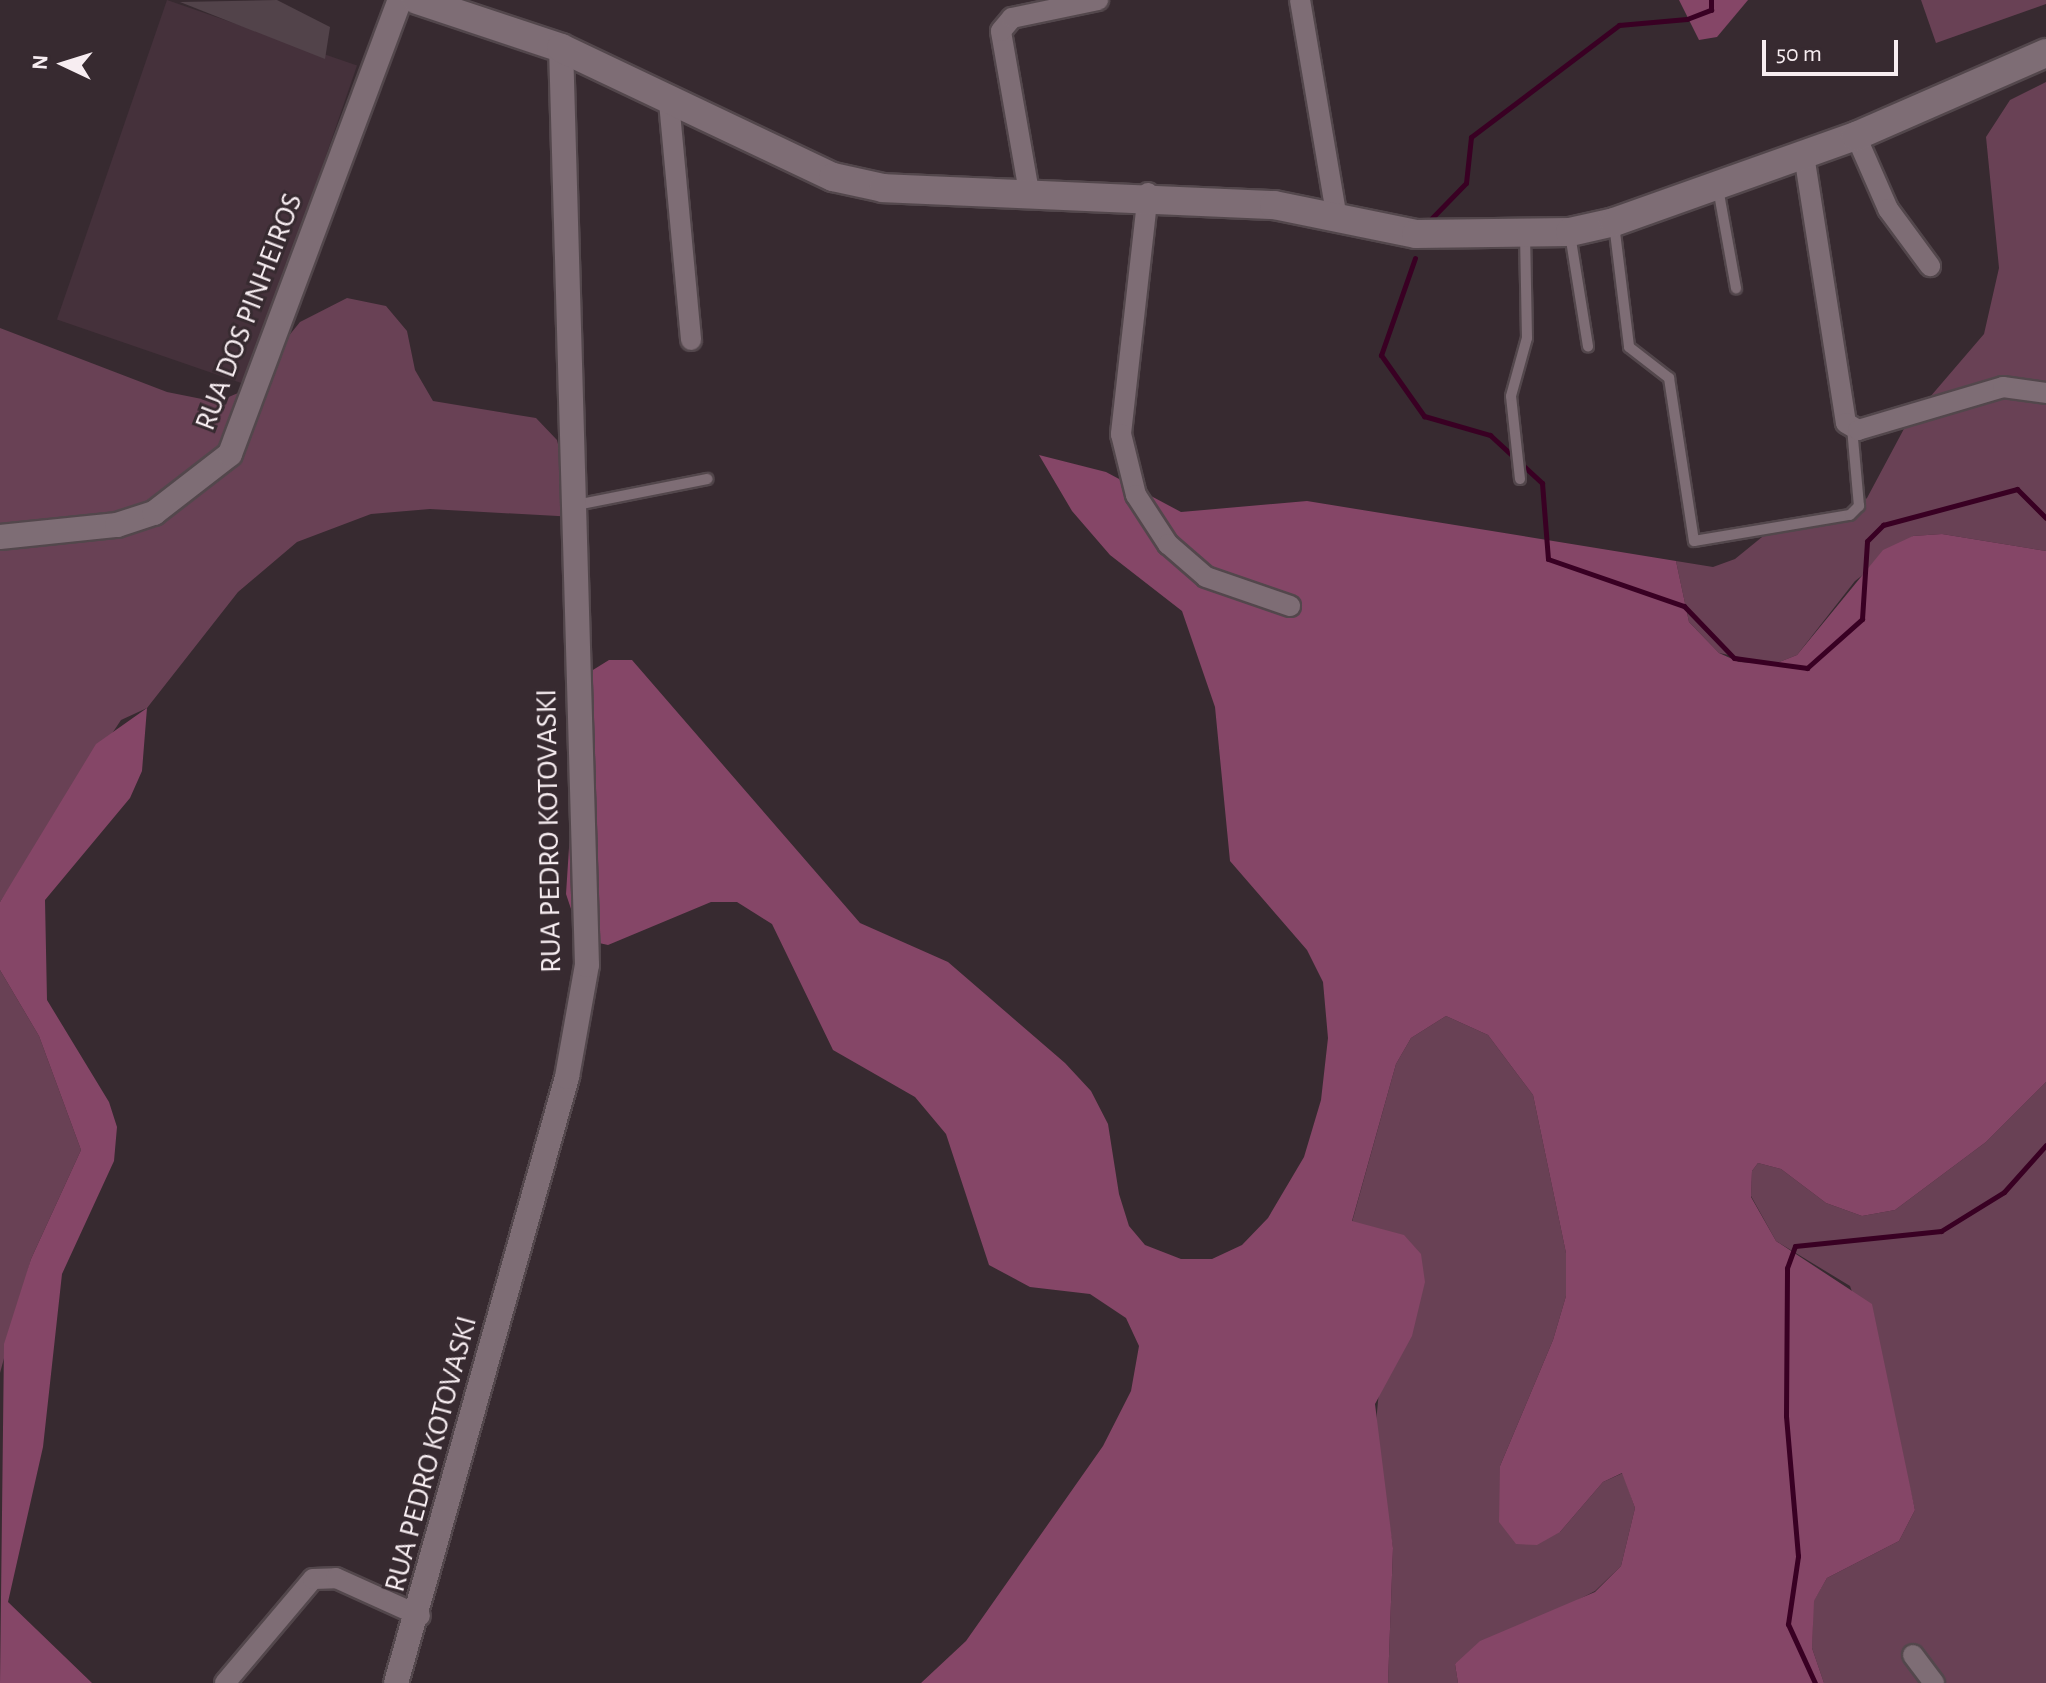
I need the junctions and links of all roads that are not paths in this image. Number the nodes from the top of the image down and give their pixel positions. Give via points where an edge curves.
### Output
1 (400, 0) edge
2 (417, 0) edge
3 (1098, 0) edge
4 (1300, 0) edge
5 (561, 48) junction
6 (2046, 53) edge
7 (669, 102) junction
8 (1856, 136) junction
9 (1804, 155) junction
10 (1718, 187) junction
11 (1029, 192) junction
12 (1148, 193) junction
13 (1337, 219) junction
14 (1614, 222) junction
15 (1570, 232) junction
16 (1525, 234) junction
17 (1930, 266) dead end
18 (1736, 288) dead end
19 (691, 340) dead end
20 (1588, 347) dead end
21 (2046, 393) edge
22 (1852, 428) junction
23 (707, 479) dead end
24 (1520, 479) dead end
25 (574, 505) junction
26 (0, 537) edge
27 (1290, 606) dead end
28 (420, 1616) junction
29 (1913, 1655) dead end
30 (225, 1683) edge
31 (396, 1683) edge
32 (1934, 1683) edge

1 - 26 street, RUA DOS PINHEIROS via 230,454 154,513 117,525
2 - 5 main road
3 - 11 street via 1012,18 1001,31
4 - 13 street
5 - 7 main road
5 - 25 street, RUA PEDRO KOTOVASKI
6 - 8 main road
7 - 11 main road via 833,177 883,188
7 - 19 street
8 - 9 main road
8 - 17 street via 1888,209
9 - 10 main road
9 - 22 street
10 - 14 main road
10 - 18 lane
11 - 12 main road
12 - 13 main road
12 - 27 street via 1121,434 1136,495 1168,544 1206,577
13 - 16 main road via 1416,234
14 - 15 main road
14 - 22 lane via 1629,347 1669,378 1694,541 1850,515 1859,506
15 - 16 main road
15 - 20 lane
16 - 24 lane via 1527,338 1511,396
21 - 22 street via 2003,387
23 - 25 lane
25 - 28 street, RUA PEDRO KOTOVASKI via 587,965 567,1077
28 - 30 street via 336,1578 313,1579
28 - 31 street, RUA PEDRO KOTOVASKI
29 - 32 street

